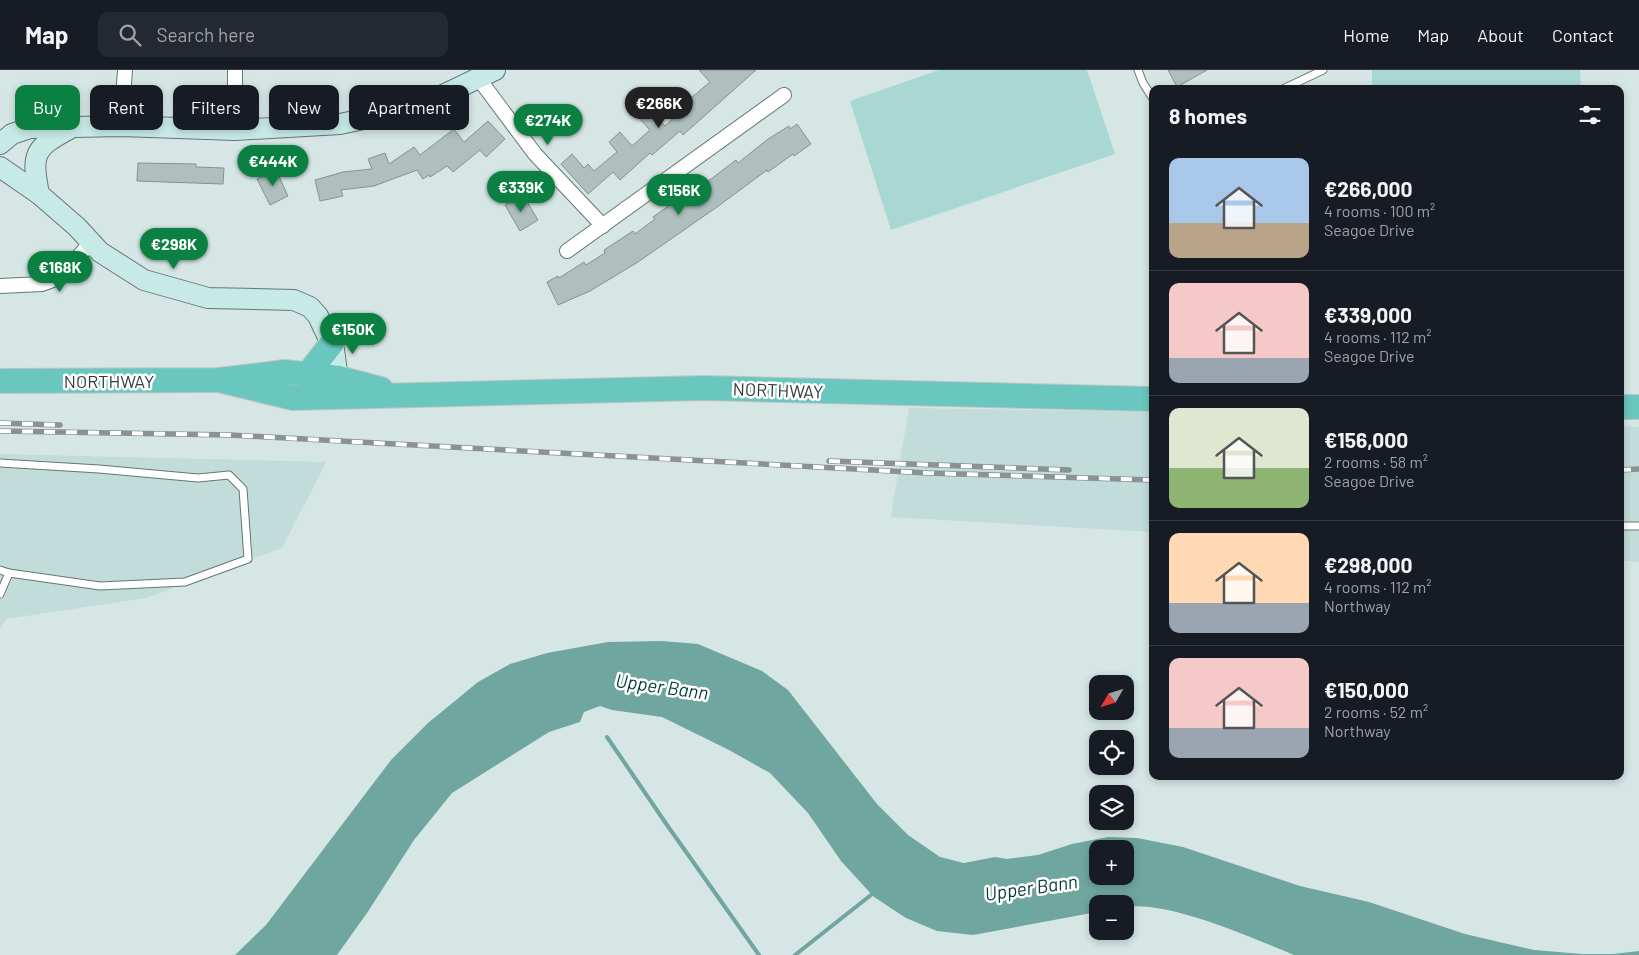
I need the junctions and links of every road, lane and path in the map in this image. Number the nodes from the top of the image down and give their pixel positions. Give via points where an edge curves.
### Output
1 (125, 70) edge
2 (236, 70) edge
3 (1138, 70) edge
4 (1323, 70) edge
5 (487, 75) edge
6 (124, 85) edge
7 (236, 85) edge
8 (1291, 85) edge
9 (1149, 92) edge
10 (784, 95) dead end
11 (259, 129) edge
12 (23, 130) edge
13 (67, 130) edge
14 (4, 135) edge
15 (0, 167) edge
16 (39, 194) junction
17 (603, 226) junction
18 (90, 242) junction
19 (567, 251) dead end
20 (0, 286) edge
21 (332, 343) junction
22 (308, 374) junction
23 (219, 380) junction
24 (0, 382) edge
25 (339, 388) junction
26 (1149, 398) edge
27 (1624, 407) edge
28 (1639, 407) edge
29 (0, 463) edge
30 (1624, 526) edge
31 (1639, 526) edge
32 (0, 570) edge
33 (9, 573) junction
34 (0, 594) edge

1 - 6 street
2 - 7 street
3 - 9 lane
4 - 8 lane
5 - 11 main road via 441,96 368,118 340,124
5 - 17 street via 535,154
10 - 17 street
12 - 14 main road
13 - 16 main road via 38,149 34,163
15 - 16 main road
16 - 18 main road via 78,227
17 - 19 street
18 - 20 street via 61,277 42,284
18 - 21 main road via 144,280 208,298 294,300 310,307 318,316
21 - 22 highway
21 - 25 main road
22 - 23 highway, NORTHWAY via 285,372
22 - 25 highway, NORTHWAY
23 - 24 highway, NORTHWAY
23 - 25 highway, NORTHWAY via 293,398
25 - 26 highway, NORTHWAY via 393,396 704,388
27 - 28 highway
29 - 33 lane via 198,478 229,475 243,489 248,559 185,582 100,586
30 - 31 lane
32 - 33 lane
33 - 34 lane

